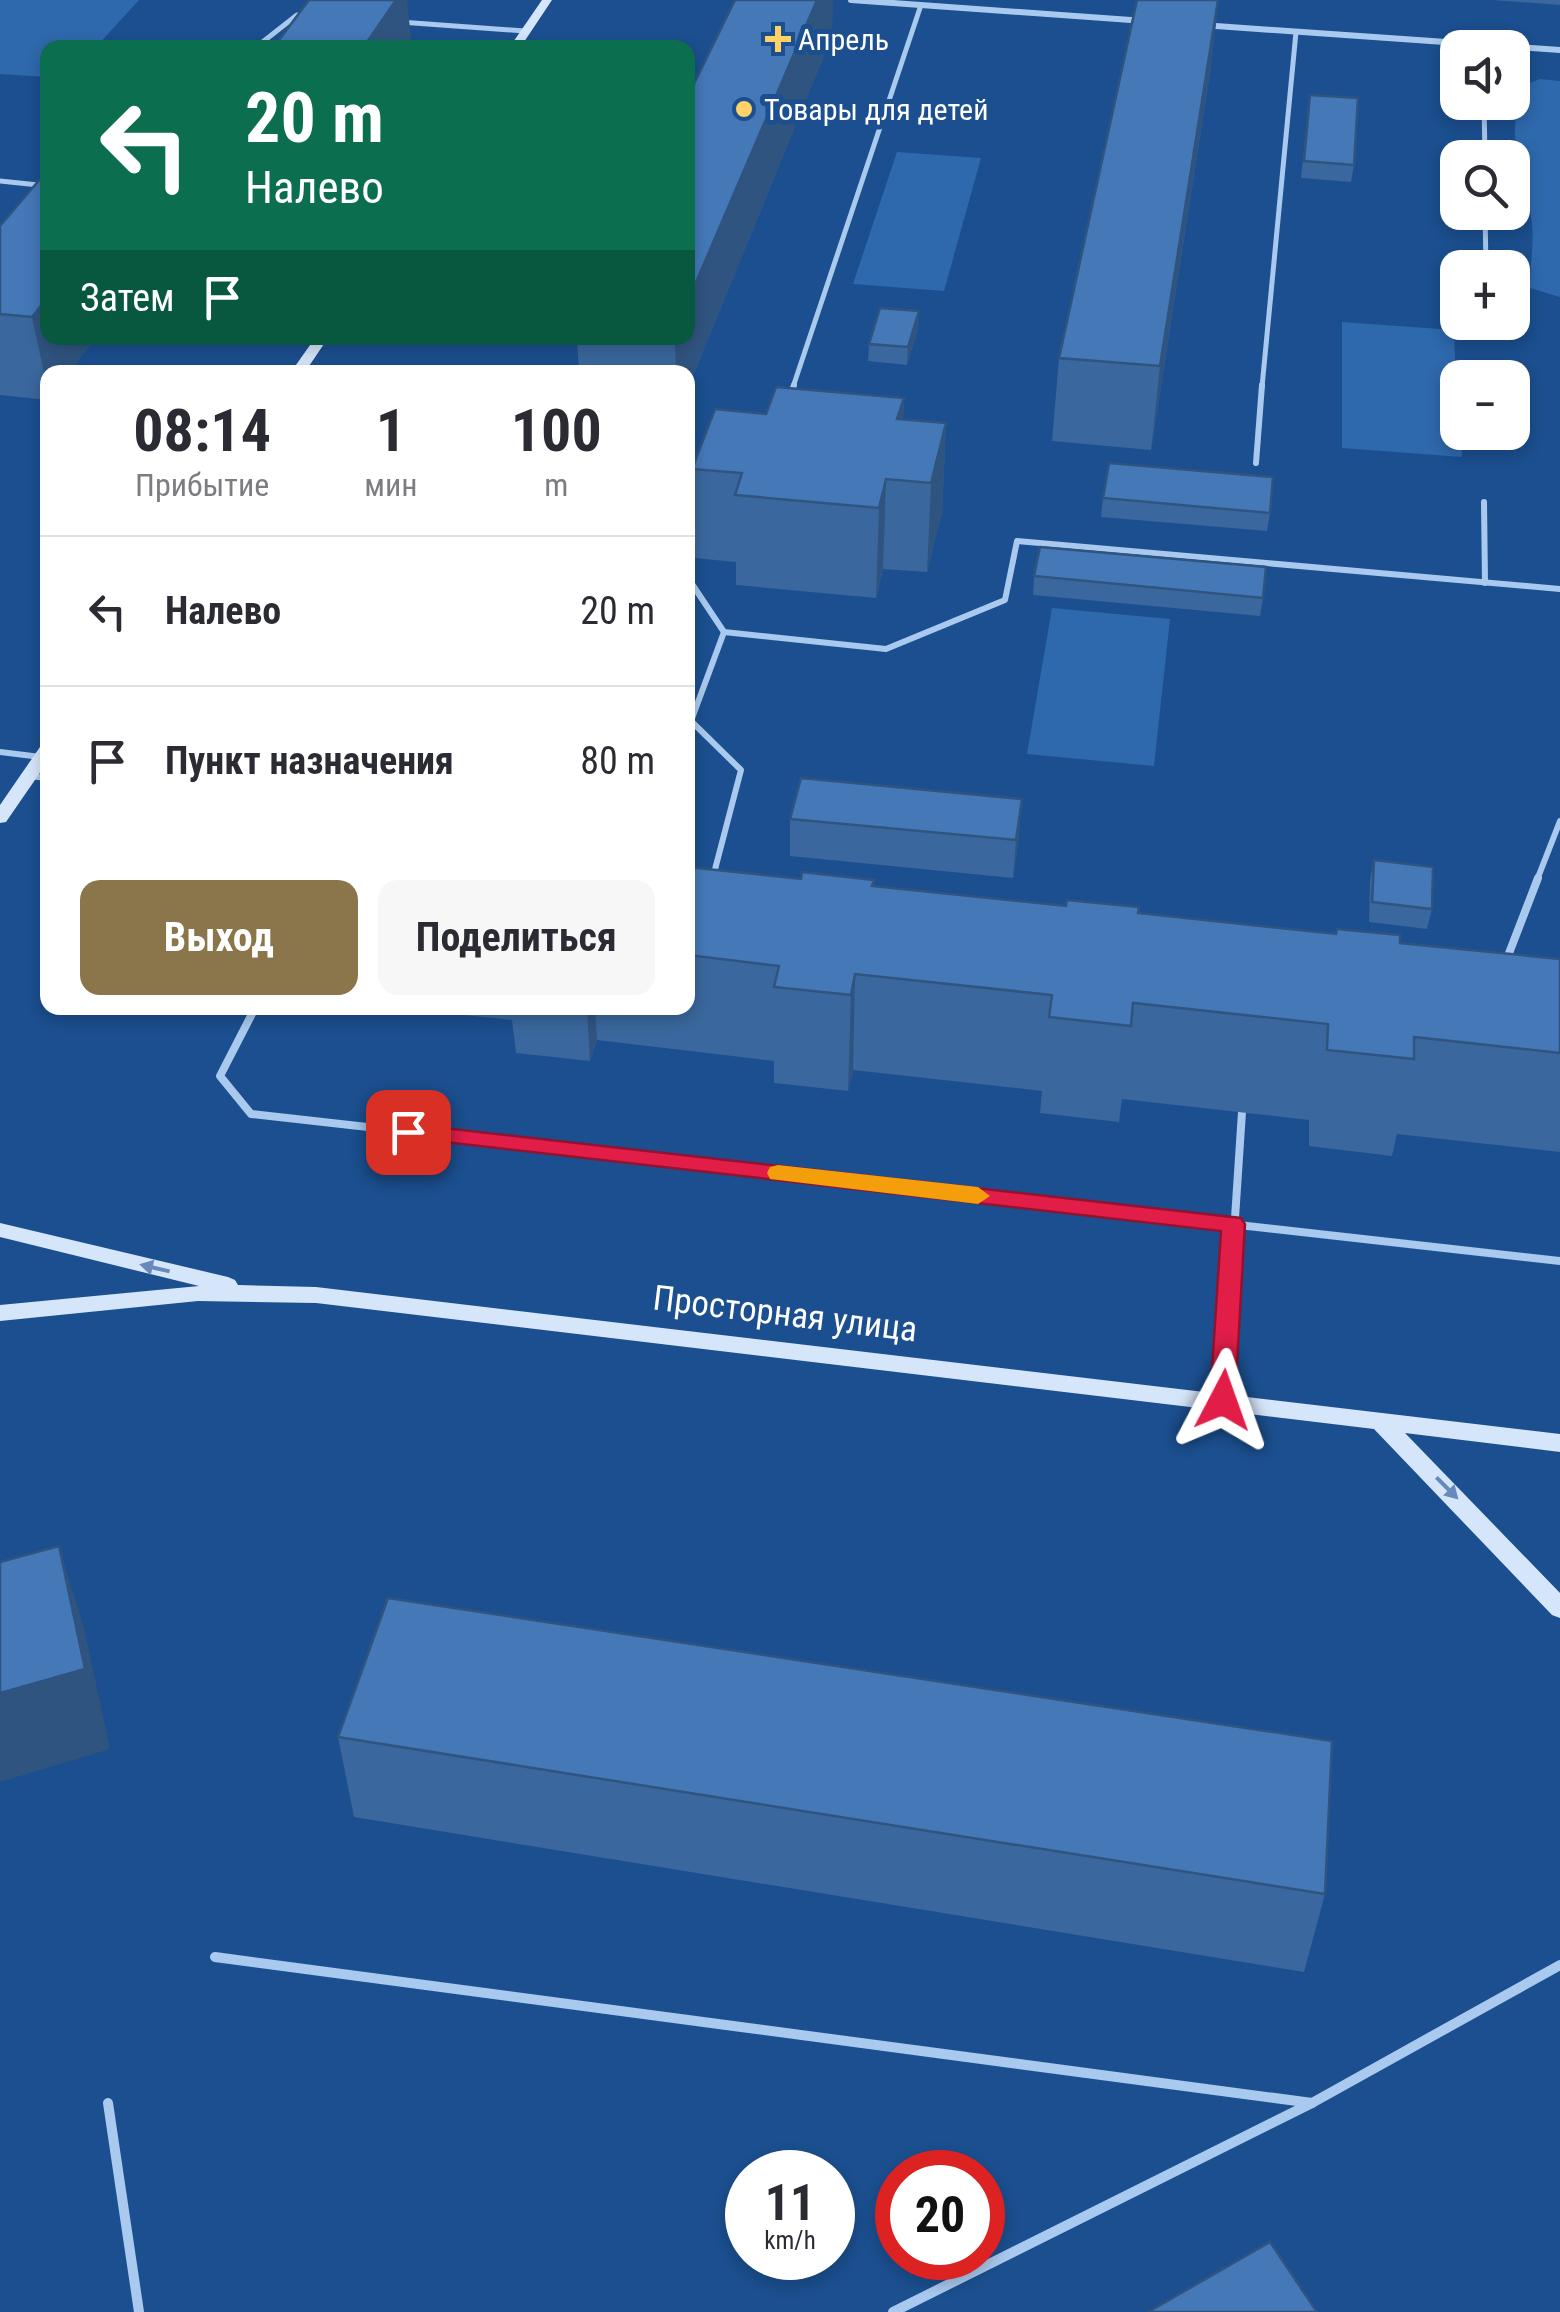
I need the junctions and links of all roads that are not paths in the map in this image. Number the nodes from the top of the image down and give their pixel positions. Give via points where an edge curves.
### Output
1 (546, 0) edge
2 (851, 0) edge
3 (921, 5) junction
4 (316, 16) edge
5 (390, 22) dead end
6 (1158, 22) edge
7 (1197, 24) edge
8 (525, 31) junction
9 (1296, 32) junction
10 (265, 40) edge
11 (519, 40) edge
12 (1440, 43) edge
13 (1530, 48) edge
14 (1560, 50) edge
15 (0, 182) edge
16 (40, 185) edge
17 (790, 397) edge
18 (1256, 463) dead end
19 (1484, 502) dead end
20 (1485, 583) junction
21 (695, 588) edge
22 (1560, 590) edge
23 (724, 632) junction
24 (695, 713) edge
25 (695, 724) edge
26 (0, 752) edge
27 (40, 752) edge
28 (38, 777) edge
29 (0, 818) edge
30 (1560, 820) edge
31 (712, 879) edge
32 (1500, 978) edge
33 (251, 1015) edge
34 (1242, 1112) dead end
35 (1233, 1224) junction
36 (0, 1230) edge
37 (1560, 1262) edge
38 (250, 1290) junction
39 (0, 1313) edge
40 (1223, 1400) junction
41 (1378, 1420) junction
42 (1560, 1443) edge
43 (1560, 1608) edge
44 (215, 1958) dead end
45 (1560, 1964) edge
46 (108, 2103) dead end
47 (1312, 2103) junction
48 (139, 2312) edge
49 (892, 2312) edge

1 - 8 main road
2 - 3 street
3 - 6 street
3 - 17 lane
4 - 10 lane via 297,14
5 - 8 lane
7 - 9 street
8 - 11 main road
9 - 12 street
9 - 18 lane
13 - 14 street
15 - 16 lane
19 - 20 lane
20 - 22 lane
20 - 23 lane via 1018,541 1005,600 886,649
21 - 23 lane
23 - 24 lane
25 - 31 lane via 741,770
26 - 27 lane
28 - 29 main road
30 - 32 lane
33 - 35 lane via 220,1076 252,1114
34 - 35 lane
35 - 37 lane
35 - 40 lane
38 -> 36 main road
38 - 39 main road, Просторная улица
38 - 40 main road, Просторная улица
40 - 41 main road, Просторная улица
41 - 42 main road, Просторная улица
41 -> 43 main road
44 - 47 lane
45 - 47 lane
46 - 48 lane
47 - 49 lane

